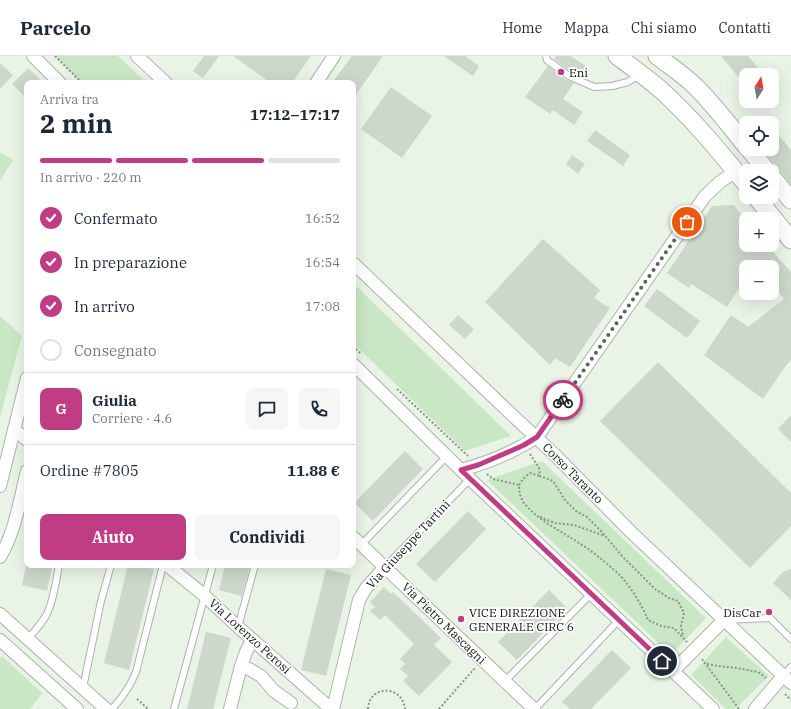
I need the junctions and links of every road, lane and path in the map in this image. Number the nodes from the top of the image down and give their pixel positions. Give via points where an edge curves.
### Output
1 (32, 56) edge
2 (55, 56) edge
3 (138, 56) edge
4 (334, 56) edge
5 (546, 56) edge
6 (617, 56) edge
7 (657, 56) edge
8 (641, 74) junction
9 (57, 80) edge
10 (79, 80) edge
11 (163, 80) edge
12 (318, 80) edge
13 (739, 138) edge
14 (755, 156) edge
15 (761, 164) edge
16 (739, 175) edge
17 (739, 177) edge
18 (779, 185) edge
19 (791, 200) edge
20 (762, 204) edge
21 (791, 240) edge
22 (356, 266) edge
23 (356, 349) edge
24 (362, 354) dead end
25 (356, 367) edge
26 (397, 388) dead end
27 (24, 390) edge
28 (14, 429) junction
29 (24, 437) edge
30 (537, 437) junction
31 (447, 456) junction
32 (478, 465) junction
33 (461, 470) junction
34 (540, 476) dead end
35 (470, 479) junction
36 (24, 483) edge
37 (519, 485) junction
38 (0, 486) edge
39 (535, 514) junction
40 (606, 537) dead end
41 (357, 541) edge
42 (0, 556) edge
43 (385, 567) junction
44 (59, 568) edge
45 (110, 568) edge
46 (162, 568) edge
47 (171, 568) edge
48 (212, 568) edge
49 (253, 568) edge
50 (591, 594) junction
51 (205, 596) junction
52 (0, 614) edge
53 (619, 620) junction
54 (724, 620) junction
55 (238, 627) junction
56 (684, 637) dead end
57 (28, 639) junction
58 (791, 639) edge
59 (0, 640) edge
60 (252, 640) junction
61 (482, 660) junction
62 (241, 666) junction
63 (673, 671) junction
64 (785, 678) edge
65 (505, 681) junction
66 (83, 688) junction
67 (307, 688) junction
68 (137, 699) dead end
69 (791, 700) edge
70 (292, 703) edge
71 (77, 709) edge
72 (106, 709) edge
73 (112, 709) edge
74 (148, 709) edge
75 (174, 709) edge
76 (230, 709) edge
77 (332, 709) edge
78 (368, 709) edge
79 (405, 709) edge
80 (439, 709) edge
81 (535, 709) edge
82 (713, 709) edge
83 (739, 709) edge
84 (755, 709) edge

1 - 9 street
2 - 10 path
3 - 11 street
4 - 12 street
5 - 8 lane via 547,60 569,76 594,87 628,82
6 - 8 main road
7 - 13 main road via 695,86
8 - 16 main road via 679,107
14 - 15 main road
17 - 30 street via 720,182 705,196
18 - 19 main road
20 - 21 main road
22 - 30 street, Corso Taranto
23 - 24 path
25 - 31 street
26 - 32 path
27 - 28 street
28 - 29 street
28 - 38 street
30 - 32 street
30 - 54 street, Corso Taranto via 632,533
31 - 33 street
31 - 41 lane
32 - 33 street
32 - 37 path via 493,479
33 - 35 street
34 - 37 path via 530,473
35 - 43 lane, Via Giuseppe Tartini
35 - 50 street
36 - 42 street via 13,529
37 - 39 path via 519,493 524,503
39 - 40 path via 555,523 574,525
39 - 56 path via 614,569 624,579 648,620 674,628
41 - 43 street, Via Pietro Mascagni
43 - 61 street, Via Pietro Mascagni
43 - 77 street, Via Giuseppe Tartini via 359,600
44 - 57 lane via 47,612
45 - 66 lane
46 - 73 lane via 137,668 129,688
47 - 51 street, Via Lorenzo Perosi
48 - 51 lane
49 - 55 lane
50 - 53 street
50 - 65 lane
51 - 55 street, Via Lorenzo Perosi
51 - 75 lane
52 - 57 street
53 - 63 street
53 - 81 lane
54 - 58 lane via 770,618
54 - 63 street
54 - 64 street, Corso Taranto
55 - 60 street, Via Lorenzo Perosi
57 - 66 street
59 - 71 street
60 - 62 street
60 - 67 street, Via Lorenzo Perosi
61 - 65 street, Via Pietro Mascagni
61 - 80 path
62 - 70 street via 261,676 274,691
62 - 76 street
63 - 82 street
64 - 69 path
64 - 83 path via 706,664
64 - 84 street
65 - 81 street, Via Pietro Mascagni
66 - 72 street
67 - 70 street
67 - 77 street, Via Lorenzo Perosi
68 - 74 path
78 - 79 path via 374,695 385,690 402,698

